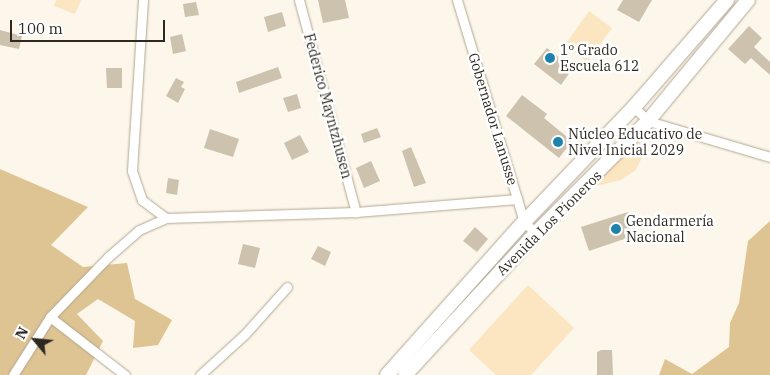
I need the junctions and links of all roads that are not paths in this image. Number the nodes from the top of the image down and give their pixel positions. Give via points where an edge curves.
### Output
1 (143, 0) edge
2 (299, 0) edge
3 (457, 0) edge
4 (727, 0) edge
5 (748, 0) edge
6 (634, 107) junction
7 (648, 121) junction
8 (770, 157) edge
9 (517, 199) junction
10 (356, 212) junction
11 (166, 218) junction
12 (524, 222) junction
13 (536, 233) junction
14 (287, 286) dead end
15 (50, 316) junction
16 (392, 374) edge
17 (13, 375) edge
18 (125, 375) edge
19 (200, 375) edge
20 (405, 375) edge

1 - 11 street via 132,171 142,200
2 - 10 street, Federico Mayntzhusen
3 - 9 street, Gobernador Lanusse
4 - 6 main road, Avenida Los Pioneros
5 - 7 main road, Avenida Los Pioneros
6 - 7 street
6 - 12 main road, Avenida Los Pioneros
7 - 8 street
7 - 13 main road, Avenida Los Pioneros
9 - 10 street
9 - 12 street, Gobernador Lanusse
10 - 11 street
11 - 15 street via 139,230
12 - 13 street
12 - 16 main road, Avenida Los Pioneros
13 - 20 main road, Avenida Los Pioneros
14 - 19 street via 245,334
15 - 17 street
15 - 18 street

